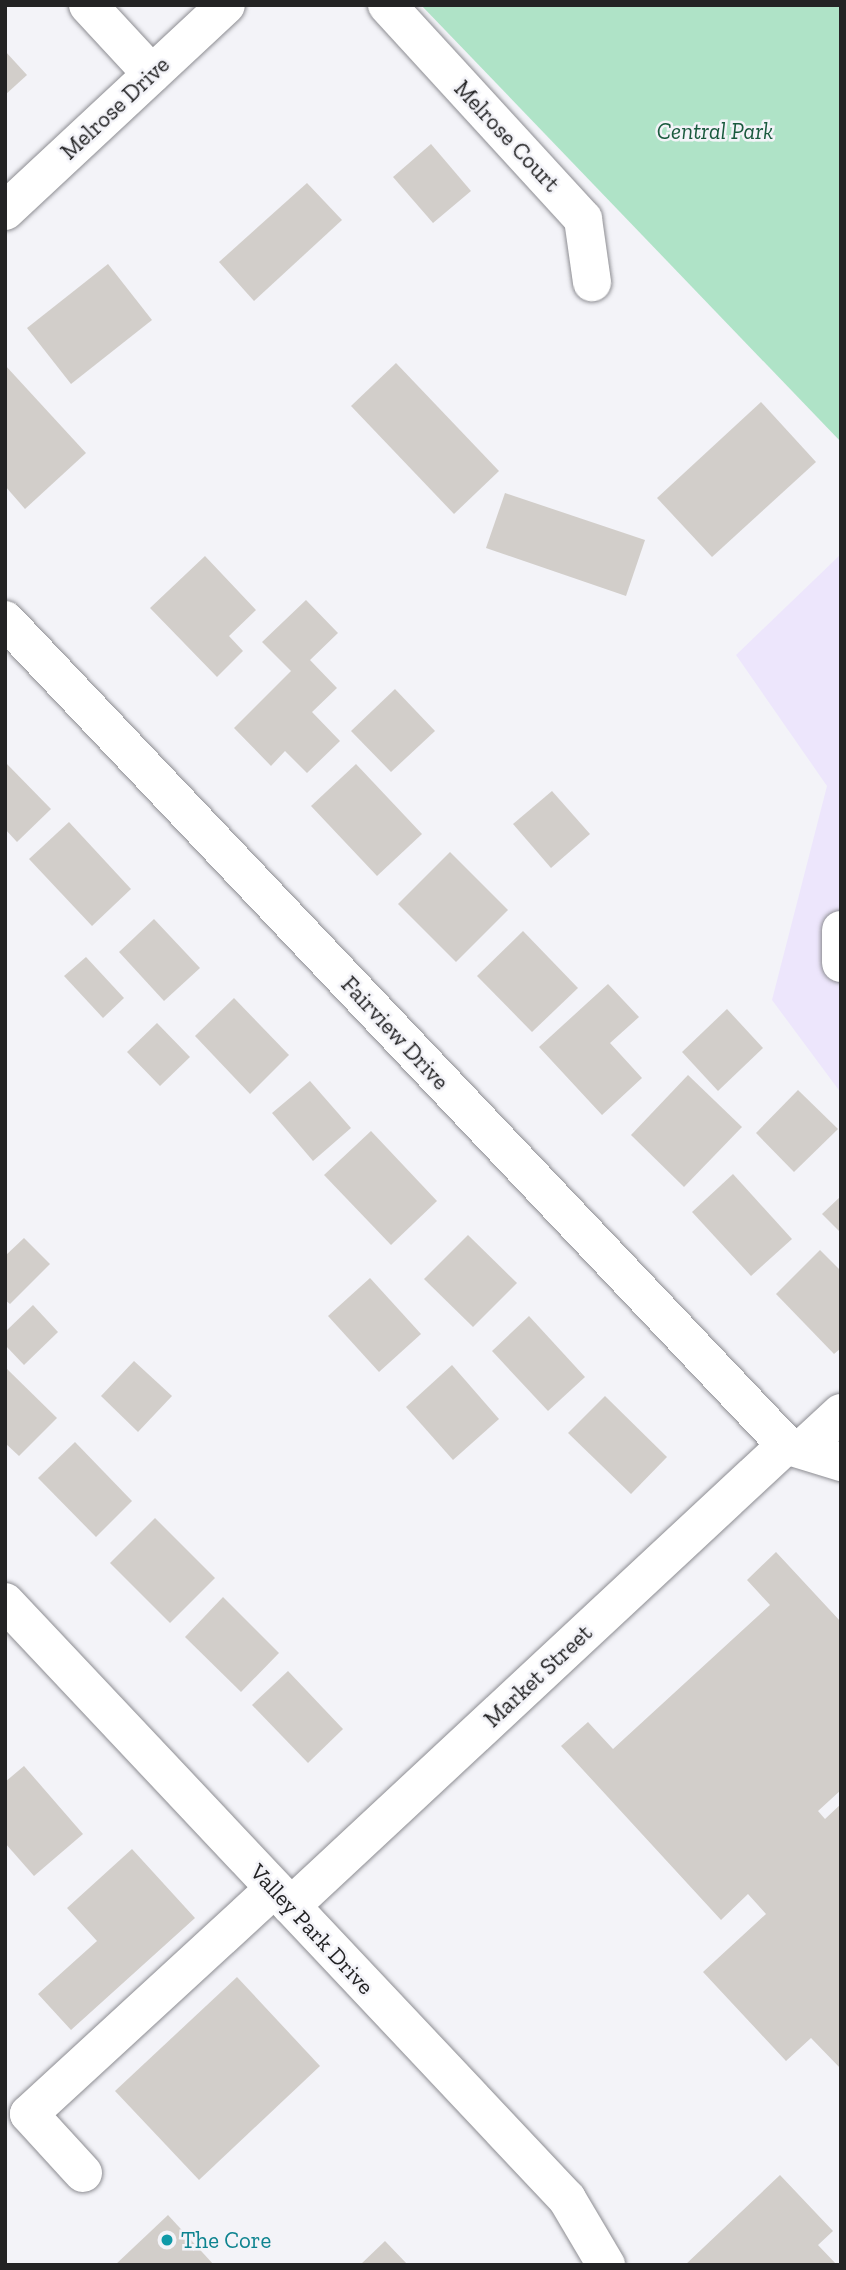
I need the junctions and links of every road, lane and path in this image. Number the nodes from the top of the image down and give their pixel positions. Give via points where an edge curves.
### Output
1 (88, 5) edge
2 (226, 5) edge
3 (387, 5) edge
4 (152, 74) junction
5 (5, 211) edge
6 (592, 282) dead end
7 (5, 620) edge
8 (841, 930) edge
9 (841, 963) edge
10 (841, 1413) edge
11 (794, 1447) junction
12 (841, 1462) edge
13 (5, 1602) edge
14 (283, 1898) junction
15 (83, 2173) dead end
16 (606, 2265) edge

1 - 4 street
2 - 4 street, Melrose Drive
3 - 6 street, Melrose Court via 583,219
4 - 5 street, Melrose Drive
7 - 11 street, Fairview Drive
8 - 9 street
10 - 11 street, Market Street
11 - 12 street
11 - 14 street, Market Street
13 - 14 street, Valley Park Drive
14 - 15 street, Market Street via 29,2114
14 - 16 street, Valley Park Drive via 566,2199

